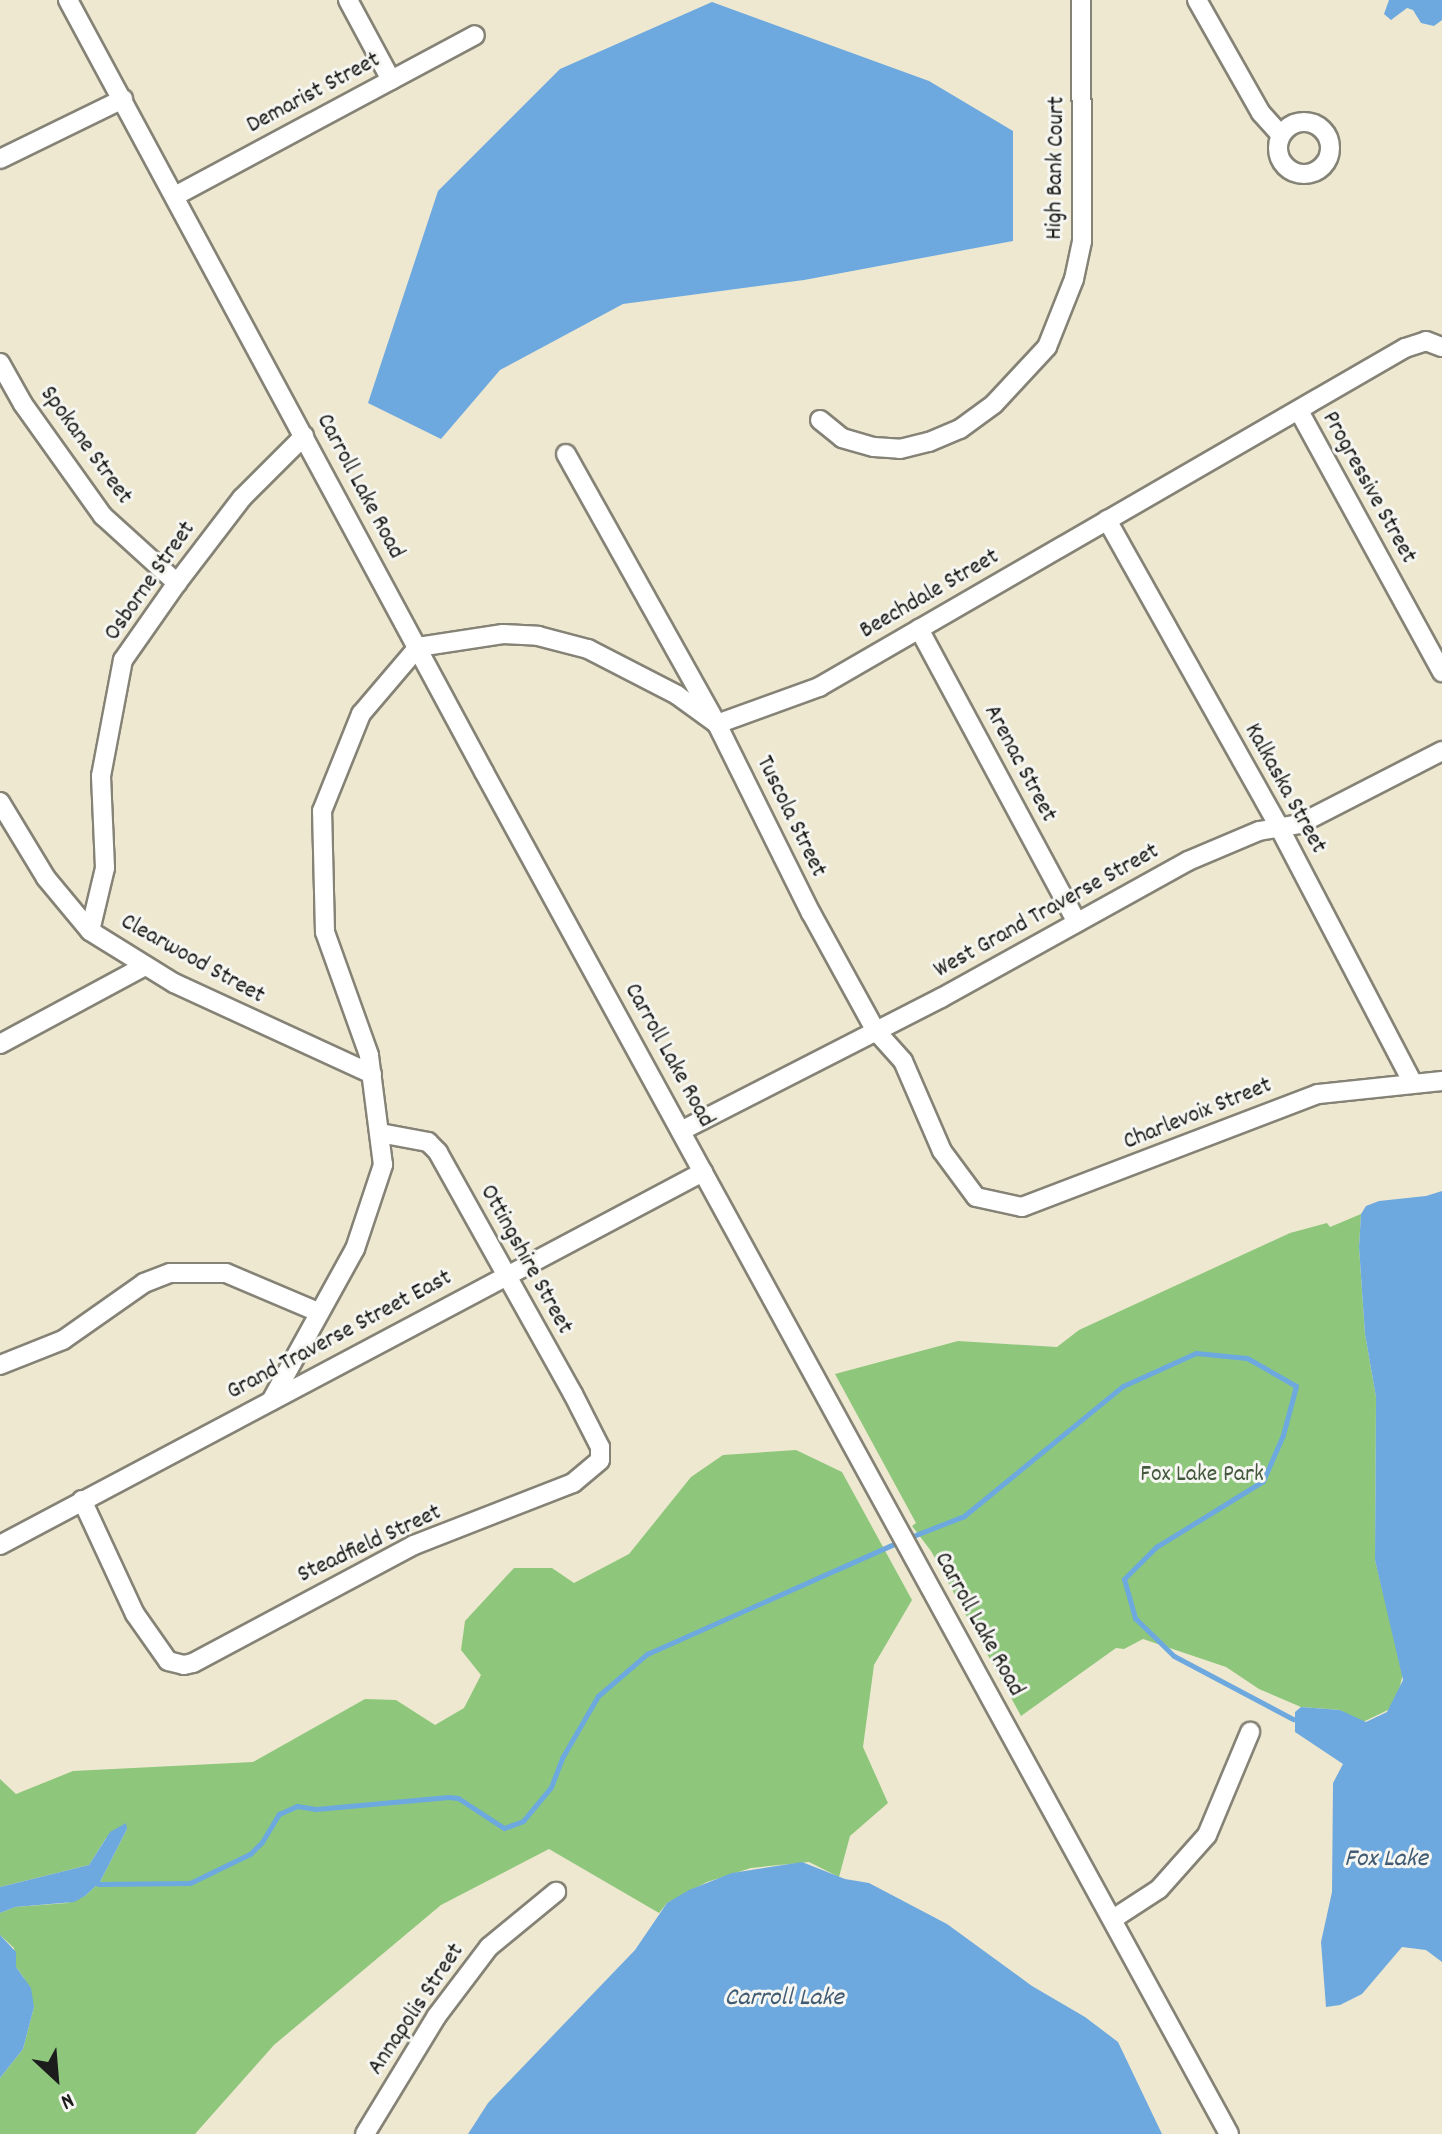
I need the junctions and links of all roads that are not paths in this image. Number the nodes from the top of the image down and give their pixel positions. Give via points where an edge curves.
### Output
1 (68, 0) edge
2 (348, 0) edge
3 (1081, 0) edge
4 (1197, 0) edge
5 (475, 35) dead end
6 (391, 80) junction
7 (123, 99) junction
8 (1281, 135) dead end
9 (0, 159) edge
10 (175, 196) junction
11 (1437, 340) edge
12 (0, 363) edge
13 (1299, 411) junction
14 (820, 420) dead end
15 (304, 436) junction
16 (566, 454) dead end
17 (1107, 520) junction
18 (177, 583) junction
19 (919, 629) junction
20 (418, 647) junction
21 (1442, 672) edge
22 (717, 724) junction
23 (1442, 751) edge
24 (0, 802) edge
25 (1279, 827) junction
26 (1077, 922) junction
27 (90, 931) junction
28 (145, 966) junction
29 (876, 1031) junction
30 (0, 1044) edge
31 (372, 1074) junction
32 (1442, 1081) edge
33 (1413, 1083) junction
34 (681, 1131) junction
35 (380, 1133) junction
36 (703, 1172) junction
37 (976, 1197) joint
38 (504, 1274) junction
39 (318, 1312) junction
40 (0, 1365) edge
41 (271, 1401) junction
42 (600, 1447) joint
43 (82, 1500) junction
44 (0, 1545) edge
45 (1250, 1732) dead end
46 (556, 1892) dead end
47 (1113, 1919) junction
48 (365, 2134) edge
49 (1229, 2134) edge

1 - 7 street, Carroll Lake Road
2 - 6 street
3 - 14 street, High Bank Court via 1082,241 1074,279 1047,347 994,404 960,429 929,442 900,449 874,447 842,438
4 - 8 street via 1261,113
5 - 6 street, Demarist Street
6 - 10 street, Demarist Street
7 - 9 street
7 - 10 street, Carroll Lake Road
10 - 15 street, Carroll Lake Road
11 - 13 street, Beechdale Street via 1385,359
12 - 18 street, Spokane Street via 68,472 103,516
13 - 17 street, Beechdale Street
13 - 21 street, Progressive Street
15 - 18 street, Osborne Street via 242,498
15 - 20 street, Carroll Lake Road
16 - 22 street, Tuscola Street
17 - 19 street, Beechdale Street
17 - 25 street, Kalkaska Street
18 - 27 street, Osborne Street via 123,660 101,776 105,868
19 - 22 street, Beechdale Street via 819,687
19 - 26 street, Arenac Street
20 - 22 street via 503,634 563,642 588,649 677,695
20 - 31 street via 361,714 322,811 325,932
20 - 34 street, Carroll Lake Road
22 - 29 street, Tuscola Street
23 - 25 street, West Grand Traverse Street via 1300,824
24 - 27 street, Clearwood Street via 46,878
25 - 26 street, West Grand Traverse Street via 1188,861
25 - 33 street, Kalkaska Street
26 - 29 street, West Grand Traverse Street
27 - 28 street, Clearwood Street
28 - 30 street
28 - 31 street, Clearwood Street via 257,1024
29 - 34 street, West Grand Traverse Street
29 - 37 street, Tuscola Street via 903,1061 942,1151
31 - 35 street
32 - 33 street, Charlevoix Street
33 - 37 street, Charlevoix Street via 1318,1094 1022,1207
34 - 36 street, Carroll Lake Road
35 - 38 street, Ottingshire Street via 428,1142 438,1152
35 - 39 street via 383,1165 355,1249
36 - 38 street, Grand Traverse Street East
36 - 47 street, Carroll Lake Road
38 - 41 street, Grand Traverse Street East
38 - 42 street, Ottingshire Street
39 - 40 street via 226,1273 170,1273 144,1283 52,1346
39 - 41 street
41 - 43 street, Grand Traverse Street East
42 - 43 street, Steadfield Street via 600,1460 573,1483 414,1545 193,1663 168,1661 152,1641
43 - 44 street, Grand Traverse Street East
45 - 47 street via 1207,1835 1159,1889
46 - 48 street, Annapolis Street via 489,1947 436,2017
47 - 49 street, Carroll Lake Road

